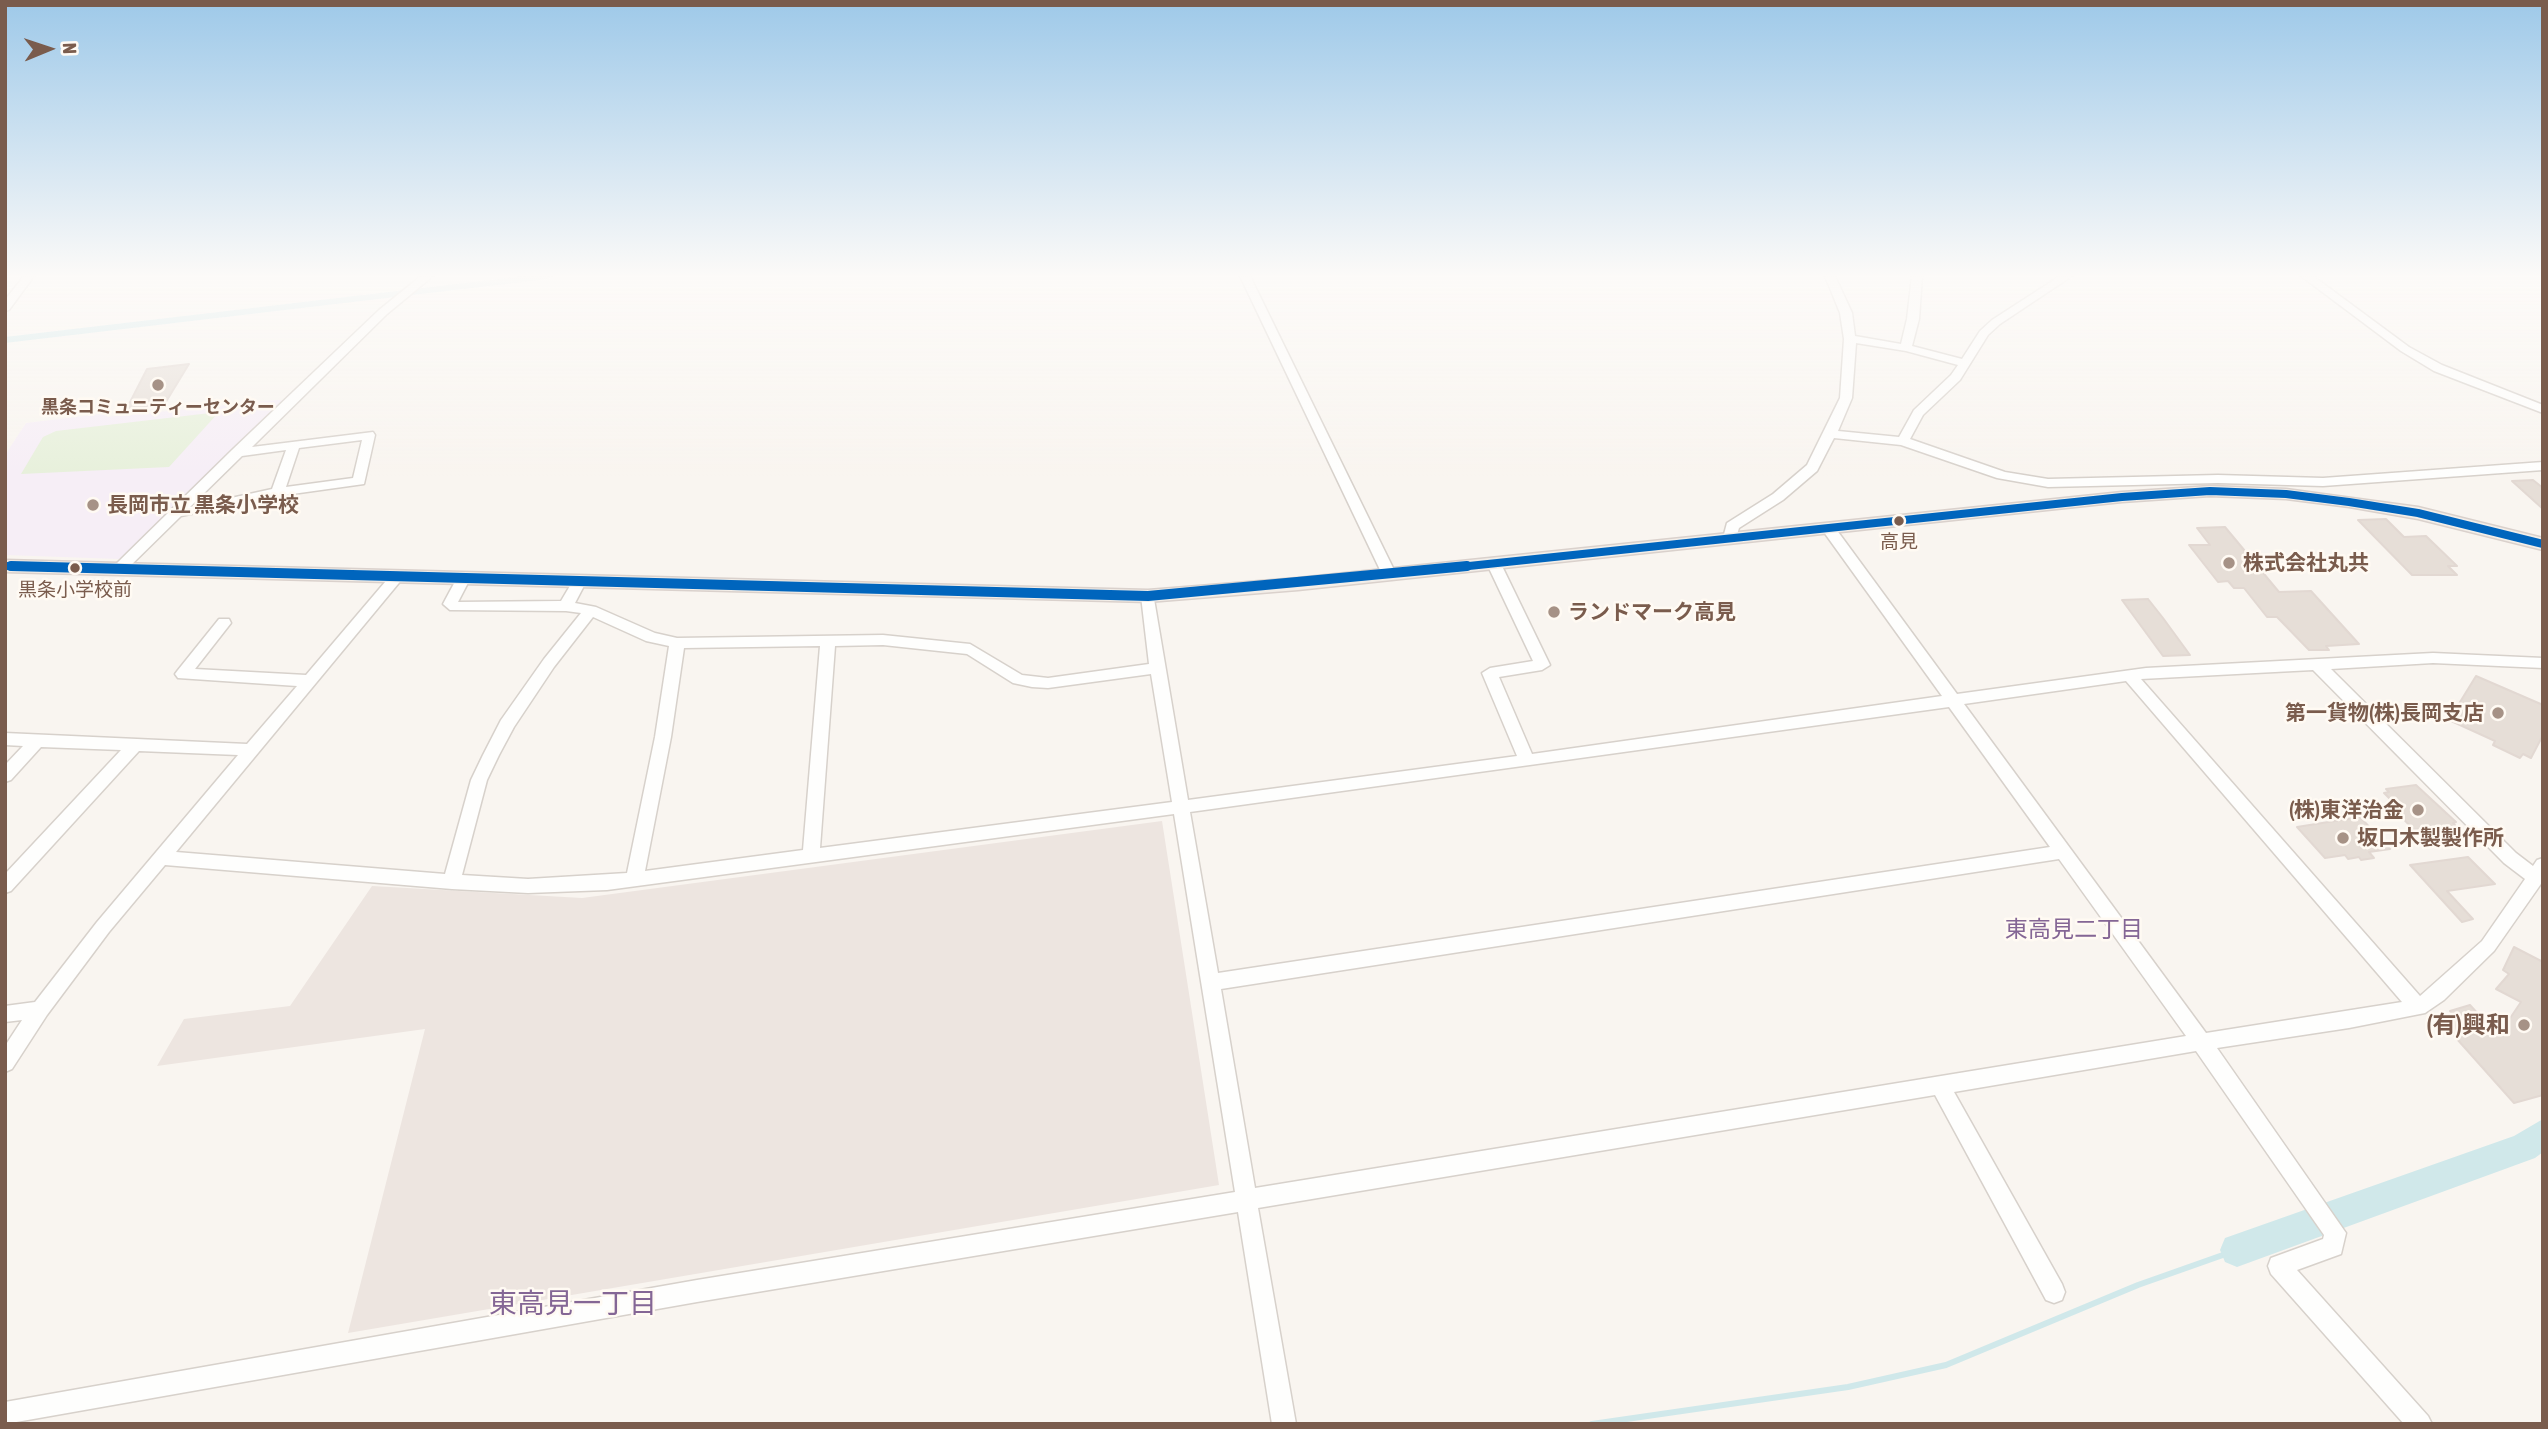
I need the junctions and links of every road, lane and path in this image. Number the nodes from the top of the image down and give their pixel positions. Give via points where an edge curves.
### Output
1 (351, 343) edge
2 (1277, 343) edge
3 (1850, 343) edge
4 (1876, 343) edge
5 (1907, 343) edge
6 (1976, 343) edge
7 (2397, 343) edge
8 (1906, 348) junction
9 (1964, 363) junction
10 (2543, 409) edge
11 (1830, 434) junction
12 (1903, 441) junction
13 (294, 445) junction
14 (237, 453) junction
15 (2543, 466) edge
16 (2313, 490) junction
17 (278, 492) junction
18 (177, 512) junction
19 (1828, 528) junction
20 (1730, 538) junction
21 (2543, 544) edge
22 (1494, 564) junction
23 (5, 566) edge
24 (119, 569) junction
25 (1389, 574) junction
26 (396, 578) junction
27 (463, 579) junction
28 (579, 582) junction
29 (1148, 596) junction
30 (566, 606) junction
31 (591, 610) junction
32 (224, 622) dead end
33 (828, 639) junction
34 (677, 643) junction
35 (2316, 663) junction
36 (2543, 663) edge
37 (1158, 668) junction
38 (2129, 675) junction
39 (310, 681) junction
40 (1952, 700) junction
41 (5, 739) edge
42 (37, 741) junction
43 (134, 746) junction
44 (249, 750) junction
45 (1527, 761) junction
46 (5, 776) edge
47 (1182, 807) junction
48 (2062, 852) junction
49 (811, 855) junction
50 (161, 858) junction
51 (2539, 871) edge
52 (635, 878) junction
53 (452, 882) junction
54 (5, 886) edge
55 (1211, 982) junction
56 (2418, 1007) junction
57 (40, 1009) junction
58 (5, 1014) edge
59 (2201, 1042) junction
60 (5, 1063) edge
61 (1940, 1085) junction
62 (1246, 1202) junction
63 (2054, 1292) dead end
64 (5, 1414) edge
65 (1284, 1424) edge
66 (2420, 1424) edge

1 - 14 street
2 - 25 street
3 - 11 street via 1846,398
4 - 8 street
5 - 8 street
6 - 9 street
7 - 10 street via 2470,383
8 - 9 street
9 - 12 street via 1956,377 1918,413
11 - 12 street
11 - 20 street via 1803,478 1732,526
12 - 16 street via 2032,482 2218,479
13 - 14 street
13 - 17 street
13 - 17 street via 369,435 359,481
14 - 18 street
15 - 16 street
16 - 19 main road via 2176,492
16 - 21 main road
17 - 18 street
18 - 24 street
19 - 20 main road
19 - 40 street
20 - 22 main road
22 - 25 main road
22 - 45 street via 1542,665 1490,673
23 - 24 main road
24 - 26 main road
25 - 29 main road
26 - 27 main road
26 - 39 street
27 - 28 main road
27 - 30 street via 450,604 455,607
28 - 29 main road
28 - 30 street
29 - 37 street
30 - 31 street
31 - 34 street
31 - 53 street via 549,663 491,755 479,780
32 - 39 street via 183,674
33 - 34 street
33 - 37 street via 970,649 1011,676 1032,682
33 - 49 street
34 - 52 street
35 - 36 street via 2433,658
35 - 38 street
35 - 51 street via 2510,858
37 - 47 street
38 - 40 street
38 - 56 street
39 - 44 street
40 - 45 street
40 - 48 street
41 - 42 street
42 - 43 street
42 - 46 street
43 - 44 street
43 - 54 street
44 - 50 street
45 - 47 street
47 - 49 street
47 - 55 street
48 - 55 street
48 - 59 street
49 - 52 street
50 - 53 street
50 - 57 street
51 - 56 street via 2488,946
52 - 53 street via 564,885
55 - 62 street
56 - 59 street
57 - 58 street
57 - 60 street
59 - 61 street
59 - 66 street via 2335,1233 2333,1246 2279,1266
61 - 62 street
61 - 63 street
62 - 64 street via 630,1303
62 - 65 street

